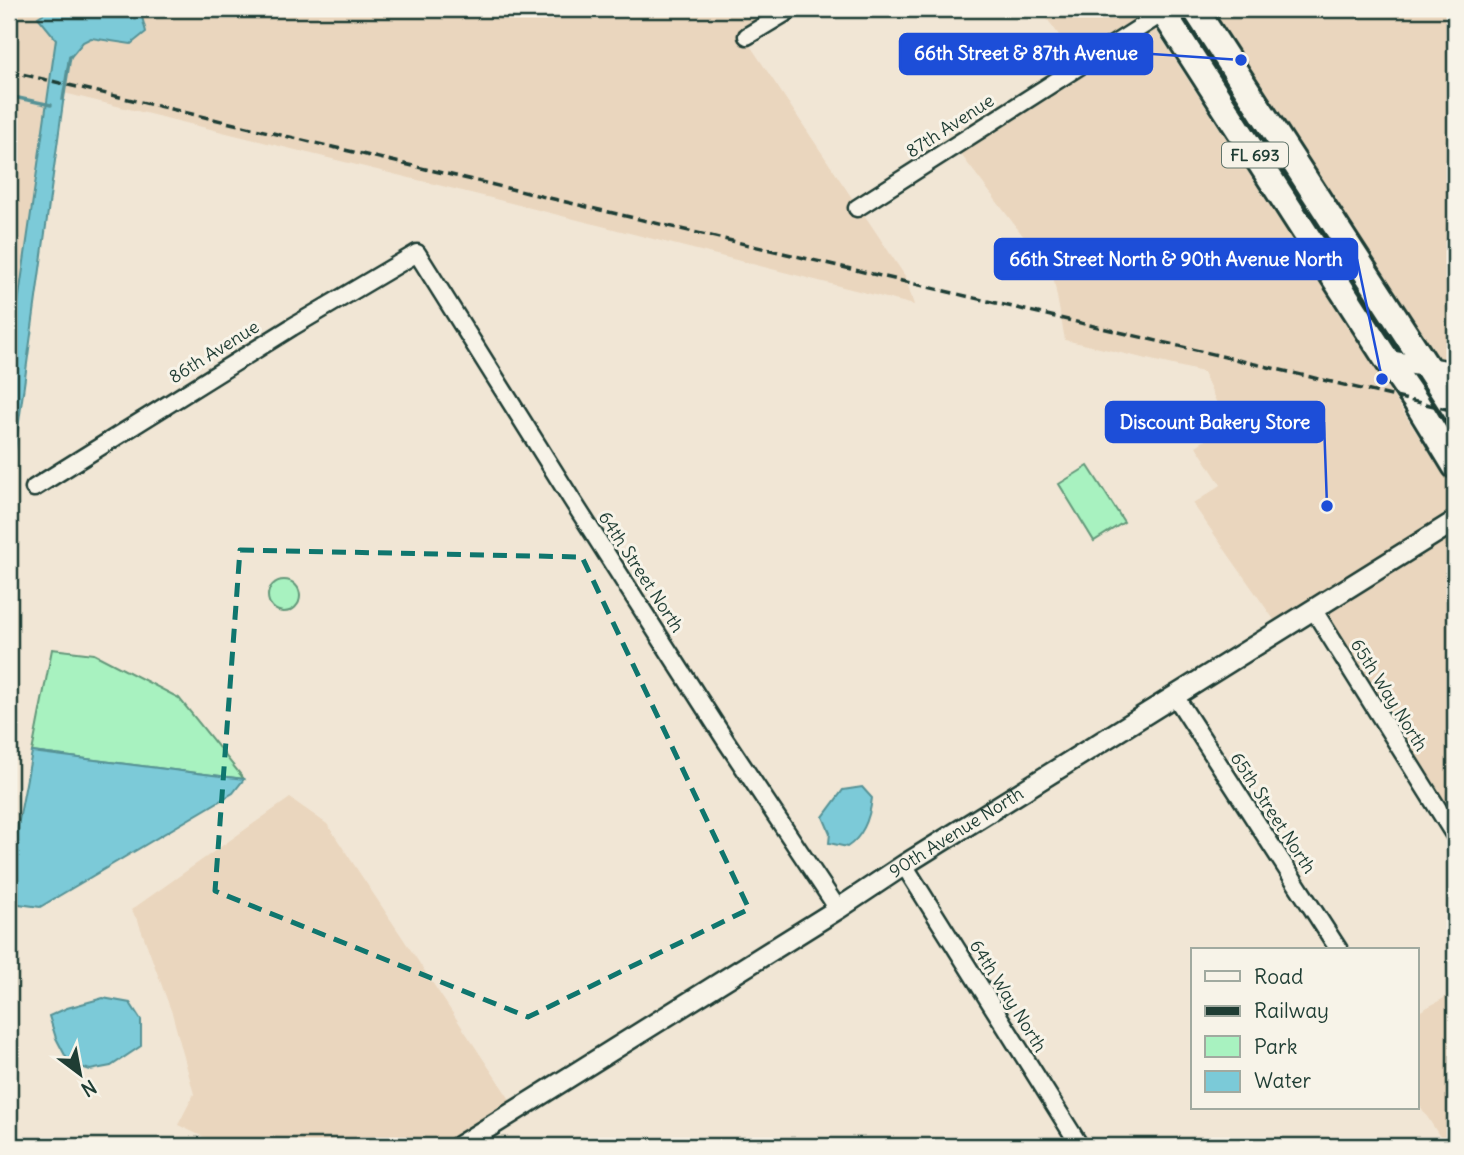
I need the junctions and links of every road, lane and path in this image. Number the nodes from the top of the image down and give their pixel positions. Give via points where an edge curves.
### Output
1 (792, 9) edge
2 (1195, 9) edge
3 (1165, 10) edge
4 (747, 36) dead end
5 (1292, 159) junction
6 (1267, 174) junction
7 (857, 208) dead end
8 (417, 253) joint
9 (1387, 360) junction
10 (1427, 366) junction
11 (1455, 372) edge
12 (1455, 410) edge
13 (1455, 466) edge
14 (34, 488) dead end
15 (1455, 521) edge
16 (1313, 609) junction
17 (1175, 696) junction
18 (1455, 836) edge
19 (904, 865) junction
20 (838, 909) junction
21 (1338, 948) edge
22 (459, 1146) edge
23 (1080, 1146) edge

1 - 4 street
2 - 5 main road, FL 693
3 - 6 main road, FL 693
3 - 7 street, 87th Avenue
5 - 6 main road
5 - 10 main road, FL 693
6 - 9 main road, FL 693
8 - 14 street, 86th Avenue
8 - 20 street, 64th Street North
9 - 10 street
9 - 13 main road, FL 693
10 - 11 street
10 - 12 main road, FL 693
15 - 16 street, 90th Avenue North
16 - 17 street, 90th Avenue North
16 - 18 street, 65th Way North
17 - 19 street, 90th Avenue North
17 - 21 street, 65th Street North
19 - 20 street, 90th Avenue North
19 - 23 street, 64th Way North
20 - 22 street, 90th Avenue North

